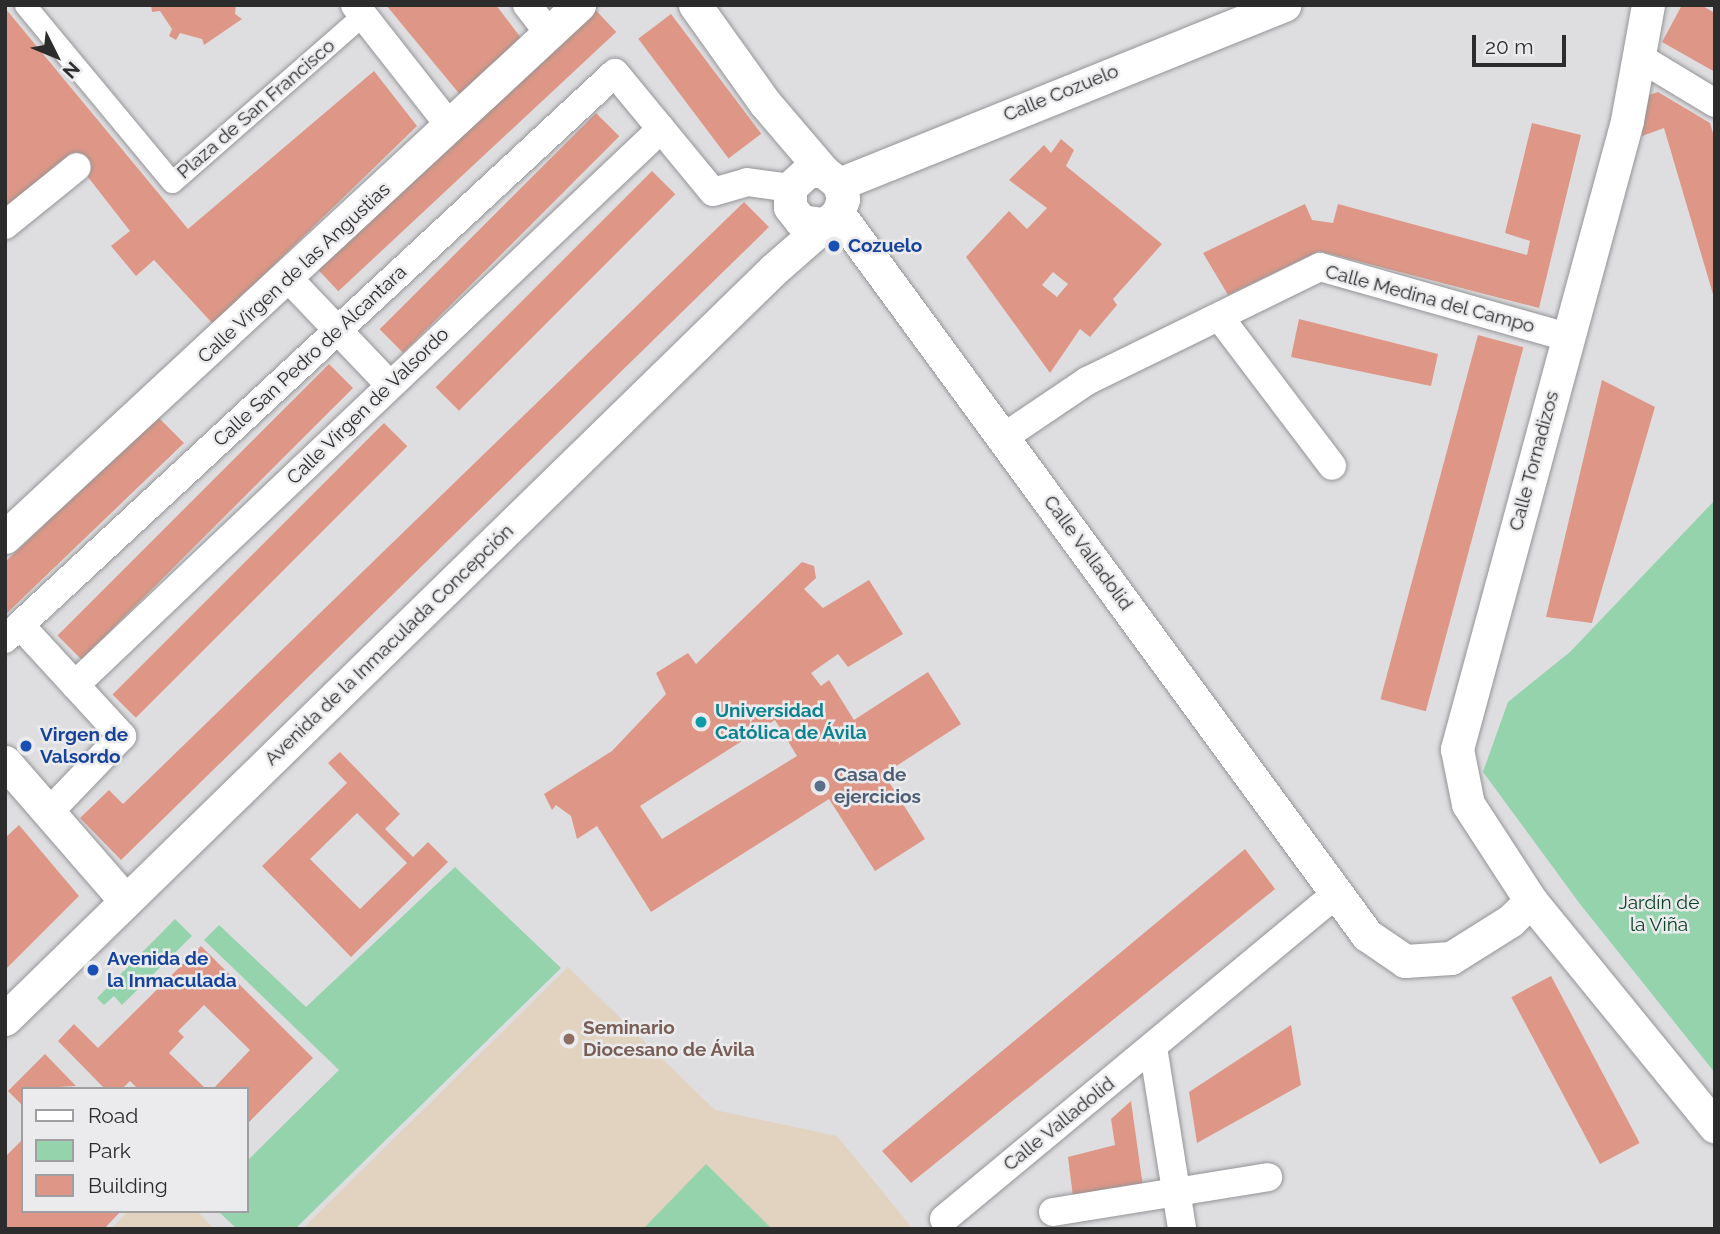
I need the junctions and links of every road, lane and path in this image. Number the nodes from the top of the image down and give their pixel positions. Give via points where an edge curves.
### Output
1 (25, 5) edge
2 (527, 5) edge
3 (579, 5) edge
4 (1283, 5) edge
5 (1648, 5) edge
6 (696, 6) edge
7 (359, 10) edge
8 (549, 33) junction
9 (1639, 57) junction
10 (1715, 103) edge
11 (450, 126) junction
12 (661, 129) junction
13 (77, 167) dead end
14 (816, 197) junction
15 (5, 225) edge
16 (288, 278) junction
17 (1221, 319) junction
18 (338, 330) junction
19 (1567, 337) junction
20 (390, 385) junction
21 (1004, 437) junction
22 (1332, 466) dead end
23 (5, 537) edge
24 (12, 632) edge
25 (75, 685) junction
26 (5, 762) edge
27 (49, 812) junction
28 (1336, 894) junction
29 (126, 901) junction
30 (1531, 901) junction
31 (5, 1019) edge
32 (1153, 1046) junction
33 (1715, 1127) edge
34 (1268, 1177) dead end
35 (1176, 1192) junction
36 (1053, 1212) dead end
37 (944, 1219) dead end
38 (1182, 1229) edge

1 - 7 street, Plaza de San Francisco via 118,132 172,182
2 - 8 street
3 - 8 street, Calle Virgen de las Angustias
4 - 14 street, Calle Cozuelo
5 - 9 street, Calle Tornadizos
6 - 14 street, Calle Valladolid via 765,103
7 - 11 street
8 - 11 street, Calle Virgen de las Angustias
9 - 10 street
9 - 19 street, Calle Tornadizos via 1628,121
11 - 16 street, Calle Virgen de las Angustias
12 - 14 street via 713,192 747,182
12 - 18 street, Calle San Pedro de Alcantara via 615,73
12 - 20 street, Calle Virgen de Valsordo
13 - 15 street
14 - 21 street, Calle Valladolid
14 - 29 street, Avenida de la Inmaculada Concepción via 772,270
16 - 18 street
16 - 23 street, Calle Virgen de las Angustias
17 - 19 street, Calle Medina del Campo via 1320,267
17 - 21 street, Calle Medina del Campo via 1087,382
17 - 22 street
18 - 20 street
18 - 24 street, Calle San Pedro de Alcantara
19 - 30 street, Calle Tornadizos via 1457,749 1468,804
20 - 25 street, Calle Virgen de Valsordo
21 - 28 street, Calle Valladolid
24 - 25 street
25 - 27 street via 122,736
26 - 27 street
27 - 29 street
28 - 30 street, Calle Valladolid via 1367,935 1405,961 1451,958 1510,921
28 - 32 street, Calle Valladolid
29 - 31 street, Avenida de la Inmaculada Concepción
30 - 33 street, Calle Tornadizos
32 - 35 street
32 - 37 street, Calle Valladolid
34 - 35 street
35 - 36 street
35 - 38 street

